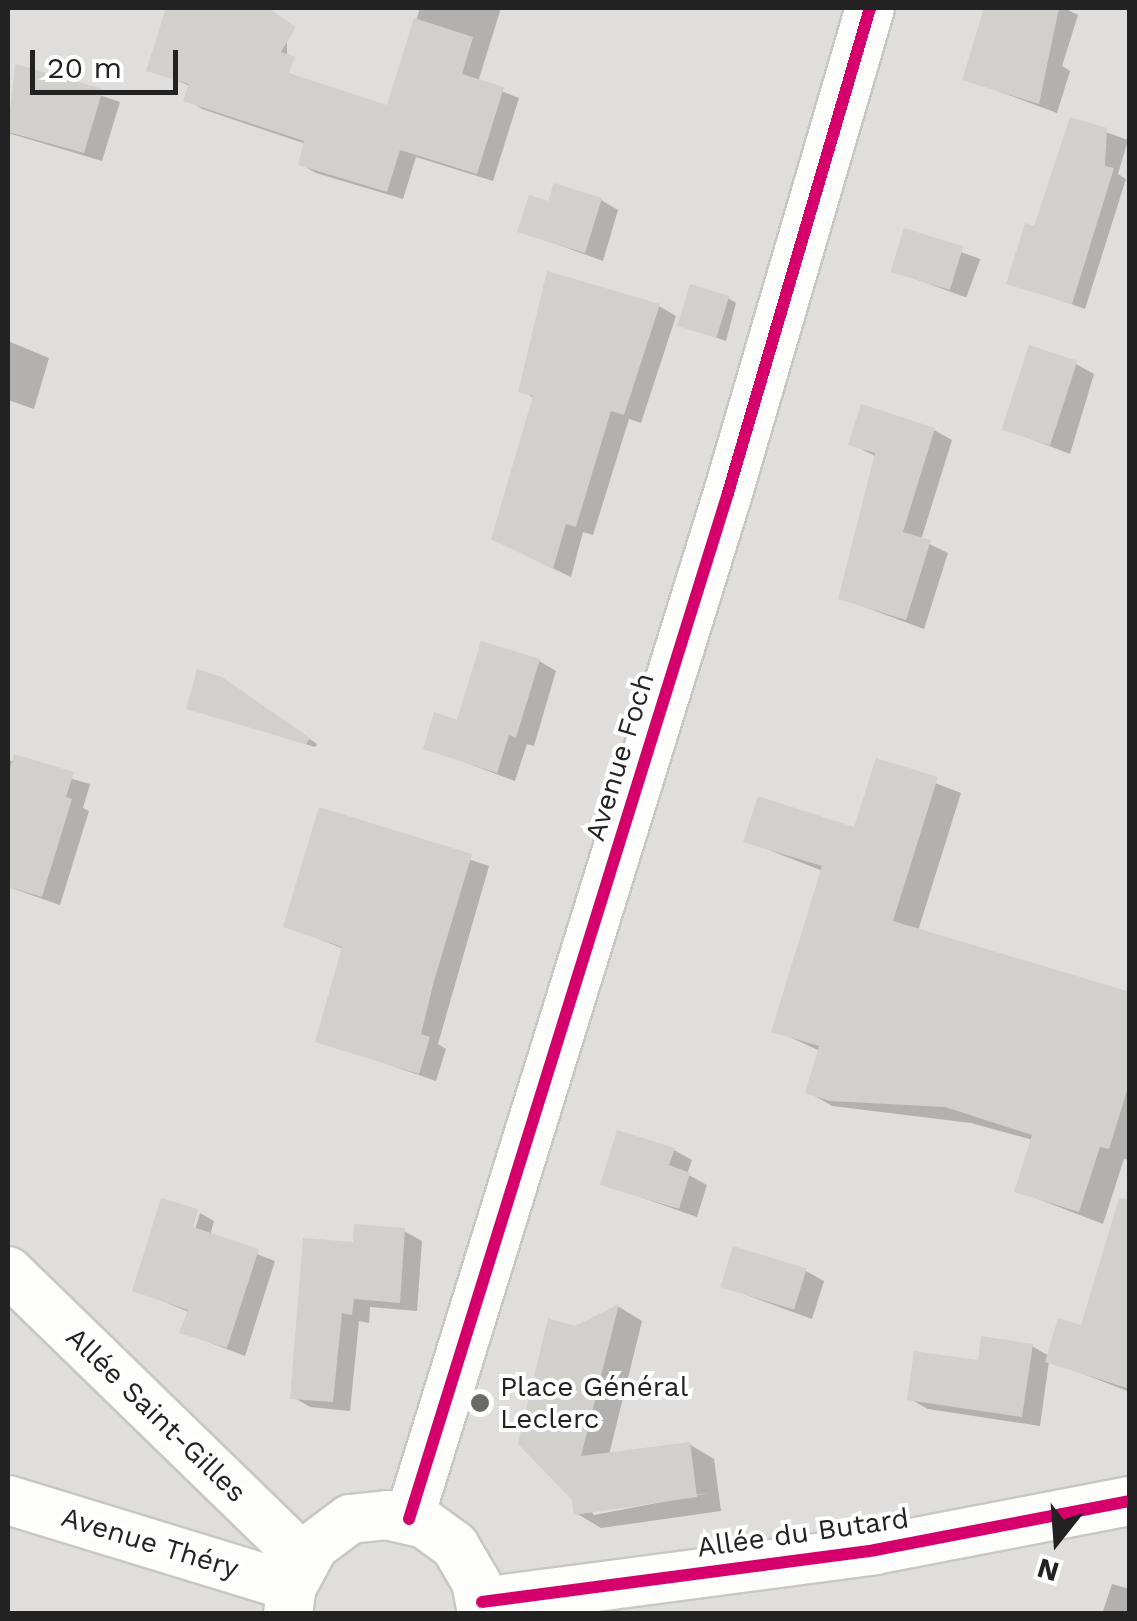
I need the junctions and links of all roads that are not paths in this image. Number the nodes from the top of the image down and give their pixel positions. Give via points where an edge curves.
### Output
1 (870, 8) edge
2 (8, 1271) edge
3 (8, 1500) edge
4 (1130, 1501) edge
5 (409, 1518) junction
6 (294, 1586) edge
7 (482, 1608) edge

1 - 5 street, Avenue Foch via 728,493
2 - 6 street, Allée Saint-Gilles
3 - 6 street, Avenue Théry
4 - 7 street, Allée du Butard via 875,1550
5 - 6 street via 350,1519
5 - 7 street via 455,1546

